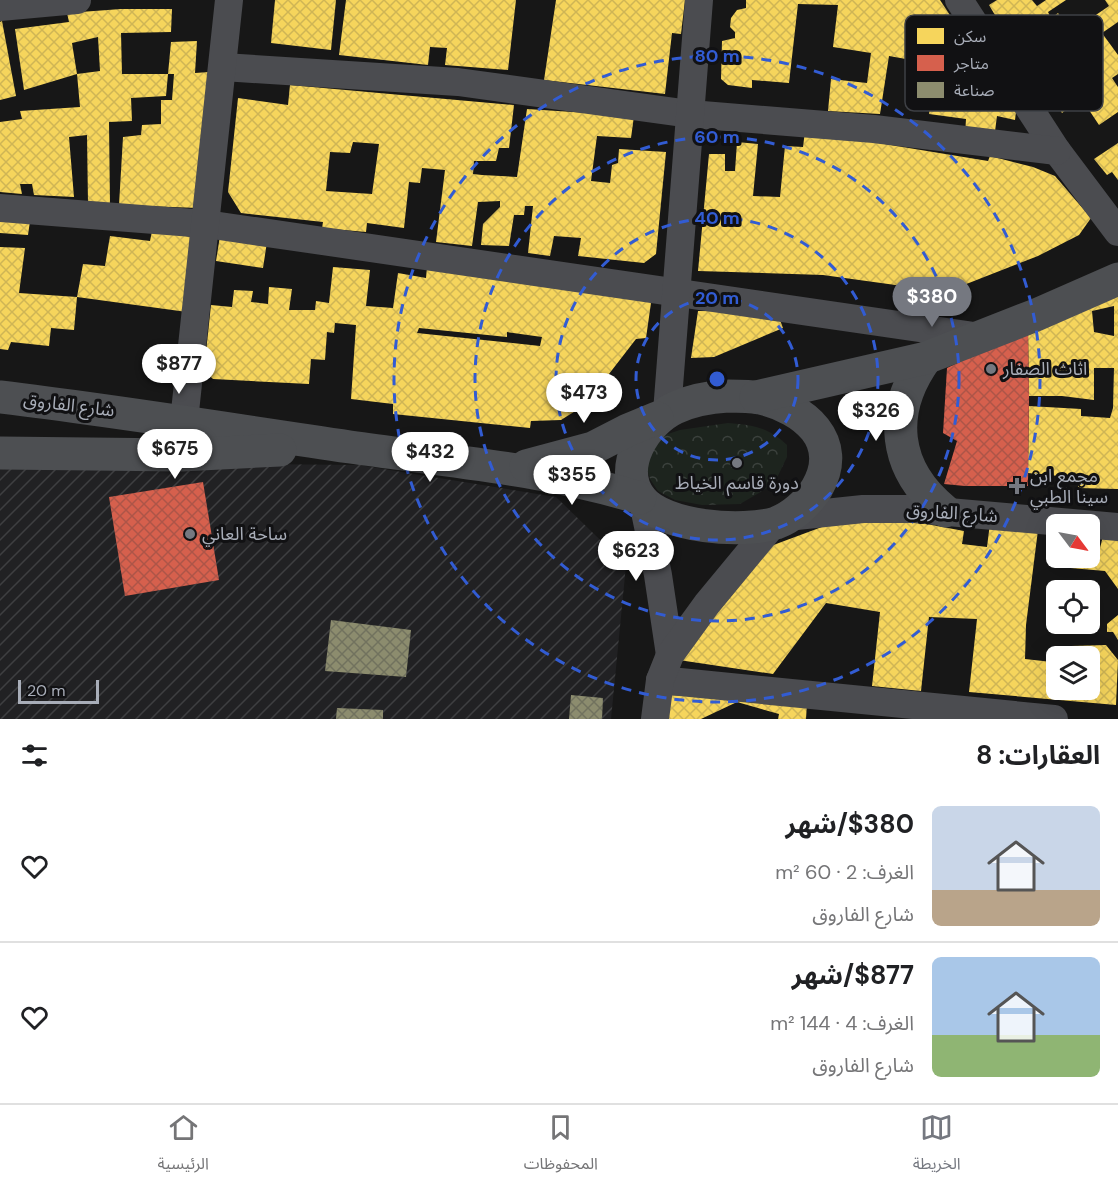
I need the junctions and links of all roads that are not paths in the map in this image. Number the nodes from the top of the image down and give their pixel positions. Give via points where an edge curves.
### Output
1 (77, 0) edge
2 (229, 0) edge
3 (699, 0) edge
4 (959, 0) edge
5 (0, 7) edge
6 (969, 15) edge
7 (223, 67) junction
8 (1032, 111) edge
9 (690, 114) junction
10 (1058, 151) junction
11 (0, 208) edge
12 (206, 224) junction
13 (1118, 232) edge
14 (1118, 279) edge
15 (676, 293) junction
16 (981, 337) junction
17 (926, 358) junction
18 (0, 397) edge
19 (753, 398) junction
20 (665, 414) junction
21 (184, 421) junction
22 (351, 447) junction
23 (0, 453) edge
24 (516, 468) junction
25 (642, 500) junction
26 (945, 511) junction
27 (780, 520) junction
28 (1118, 527) edge
29 (665, 668) junction
30 (655, 719) edge
31 (1054, 719) edge

1 - 5 street
2 - 7 street
3 - 9 street
4 - 6 street
7 - 9 street via 458,82
7 - 12 street
8 - 10 street
9 - 10 street via 874,129
9 - 15 street
10 - 13 street
11 - 12 street
12 - 15 street
12 - 21 street
14 - 16 main road
15 - 16 street
15 - 20 street
16 - 17 main road
17 - 19 main road
17 - 26 main road via 906,391 900,430 909,467 918,484
18 - 21 main road, شارع الفاروق
19 - 20 main road, شارع الفاروق via 714,397
19 - 27 main road, شارع الفاروق via 791,409 812,424 824,443 826,460 821,481 808,500
20 - 24 main road, شارع الفاروق via 577,454
20 - 25 main road, شارع الفاروق via 648,430 633,462 634,484
21 - 22 main road, شارع الفاروق
22 - 23 main road, شارع الفاروق via 181,455
22 - 24 main road, شارع الفاروق
24 - 25 main road, شارع الفاروق
25 - 27 main road, شارع الفاروق via 671,519 701,525 727,528
25 - 29 street via 658,574
26 - 27 street, شارع الفاروق via 863,509
26 - 28 street, شارع الفاروق
27 - 29 street via 707,604
29 - 30 street
29 - 31 street

